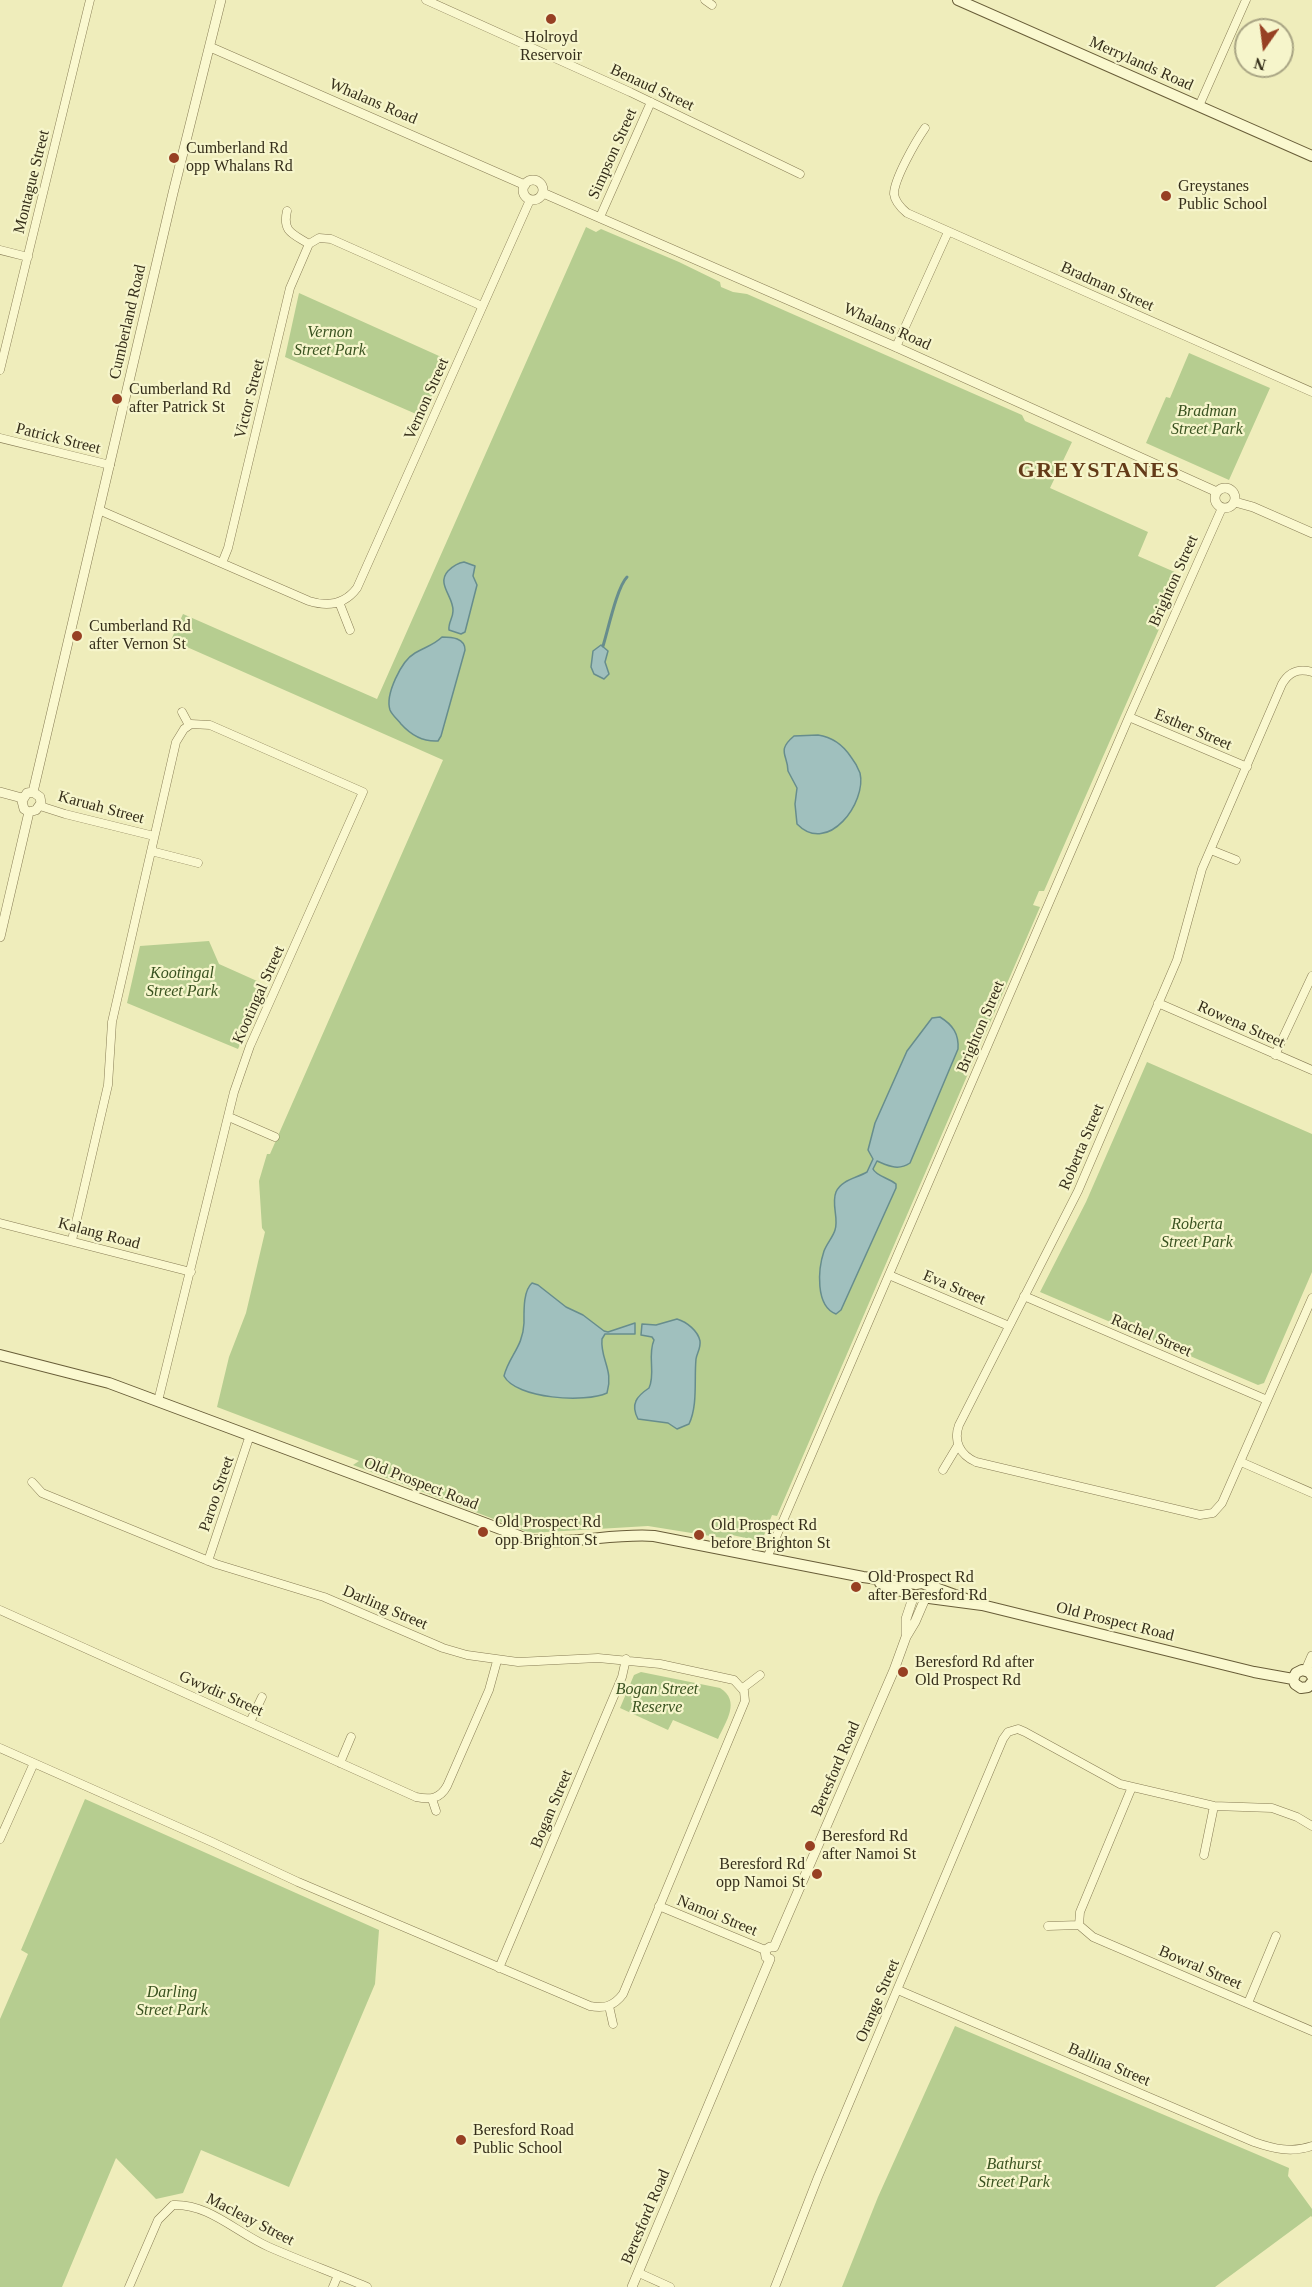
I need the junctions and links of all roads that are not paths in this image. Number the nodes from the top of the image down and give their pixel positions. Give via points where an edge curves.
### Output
1 (90, 0) edge
2 (221, 0) edge
3 (426, 0) edge
4 (958, 0) edge
5 (1246, 0) edge
6 (210, 47) junction
7 (651, 102) junction
8 (1199, 106) junction
9 (925, 128) dead end
10 (1312, 156) edge
11 (800, 174) dead end
12 (525, 185) junction
13 (543, 193) junction
14 (530, 200) junction
15 (287, 211) dead end
16 (600, 217) junction
17 (948, 232) junction
18 (309, 244) junction
19 (0, 250) edge
20 (28, 257) junction
21 (482, 306) junction
22 (896, 347) junction
23 (0, 370) edge
24 (1312, 392) edge
25 (0, 438) edge
26 (110, 465) junction
27 (1217, 492) junction
28 (1234, 502) junction
29 (1222, 508) junction
30 (99, 510) junction
31 (1312, 534) edge
32 (222, 563) junction
33 (339, 602) junction
34 (350, 630) dead end
35 (1312, 672) edge
36 (182, 712) dead end
37 (1129, 717) junction
38 (189, 725) junction
39 (1247, 768) junction
40 (0, 792) edge
41 (33, 792) junction
42 (22, 798) junction
43 (40, 806) junction
44 (29, 812) junction
45 (154, 836) junction
46 (1211, 850) junction
47 (151, 851) junction
48 (1236, 860) dead end
49 (198, 863) dead end
50 (0, 937) edge
51 (1312, 976) edge
52 (1158, 1004) junction
53 (1275, 1054) junction
54 (1312, 1071) edge
55 (230, 1117) junction
56 (275, 1137) dead end
57 (0, 1223) edge
58 (72, 1240) junction
59 (191, 1272) junction
60 (889, 1275) junction
61 (1024, 1296) junction
62 (1312, 1298) edge
63 (1310, 1309) edge
64 (1009, 1326) junction
65 (0, 1355) edge
66 (1267, 1400) junction
67 (158, 1401) junction
68 (250, 1435) junction
69 (958, 1445) junction
70 (1240, 1462) junction
71 (943, 1470) dead end
72 (32, 1482) dead end
73 (1312, 1493) edge
74 (767, 1558) junction
75 (208, 1560) junction
76 (919, 1595) junction
77 (982, 1605) junction
78 (0, 1611) edge
79 (1312, 1656) edge
80 (626, 1659) junction
81 (497, 1661) junction
82 (1309, 1673) edge
83 (760, 1675) dead end
84 (1293, 1678) junction
85 (1312, 1683) edge
86 (743, 1688) junction
87 (262, 1697) dead end
88 (250, 1722) junction
89 (351, 1737) dead end
90 (0, 1749) edge
91 (33, 1763) junction
92 (340, 1763) junction
93 (1132, 1787) junction
94 (432, 1799) junction
95 (1214, 1806) junction
96 (436, 1811) dead end
97 (1312, 1826) edge
98 (0, 1839) edge
99 (1204, 1855) dead end
100 (659, 1906) junction
101 (1079, 1925) junction
102 (1048, 1926) dead end
103 (1276, 1936) dead end
104 (770, 1952) junction
105 (500, 1968) junction
106 (898, 1989) junction
107 (1248, 2003) junction
108 (609, 2007) junction
109 (613, 2024) dead end
110 (1312, 2031) edge
111 (1312, 2145) edge
112 (639, 2273) junction
113 (338, 2275) junction
114 (129, 2287) edge
115 (333, 2287) edge
116 (367, 2287) edge
117 (632, 2287) edge
118 (670, 2287) edge
119 (775, 2287) edge

1 - 20 street, Montague Street
2 - 6 street, Cumberland Road
3 - 7 street, Benaud Street
4 - 8 main road, Merrylands Road
5 - 8 street
6 - 12 street, Whalans Road
6 - 26 street, Cumberland Road
7 - 11 street, Benaud Street
7 - 16 street, Simpson Street
8 - 10 main road, Merrylands Road
9 - 17 street, Bradman Street via 913,146 892,201 907,213
12 - 13 street via 537,181 543,186
12 - 14 street via 524,194
13 - 14 street via 537,200
13 - 16 street, Whalans Road
14 - 21 street, Vernon Street
15 - 18 street via 286,227
16 - 22 street, Whalans Road
17 - 22 street
17 - 24 street, Bradman Street
18 - 21 street via 320,238 331,239
18 - 32 street, Victor Street via 288,293
19 - 20 street
20 - 23 street, Montague Street
21 - 33 street, Vernon Street via 357,588
22 - 27 street, Whalans Road
25 - 26 street, Patrick Street
26 - 30 street, Cumberland Road
27 - 28 street via 1230,489 1235,494
27 - 29 street via 1215,500
28 - 29 street via 1229,508
28 - 31 street
29 - 37 street, Brighton Street
30 - 32 street
30 - 41 street, Cumberland Road
32 - 33 street via 309,601 324,605
33 - 34 street
35 - 39 street, Roberta Street via 1297,671 1285,679
36 - 38 street
37 - 39 street, Esther Street
37 - 60 street, Brighton Street
38 - 45 street via 176,742
38 - 55 street, Kootingal Street via 210,725 363,792 250,1046
39 - 46 street, Roberta Street
40 - 42 street
41 - 42 street
41 - 43 street via 40,797
42 - 44 street via 22,806
43 - 44 street
43 - 45 street, Karuah Street
44 - 50 street
45 - 47 street
46 - 48 street
46 - 52 street, Roberta Street via 1200,873 1177,960
47 - 49 street
47 - 58 street via 111,1022 108,1085
51 - 53 street
52 - 53 street, Rowena Street
52 - 61 street, Roberta Street via 1078,1191
53 - 54 street, Rowena Street
55 - 56 street
55 - 59 street, Kootingal Street
57 - 58 street, Kalang Road
58 - 59 street, Kalang Road
59 - 67 street, Kootingal Street
60 - 64 street, Eva Street
60 - 74 street, Brighton Street
61 - 64 street, Roberta Street
61 - 66 street, Rachel Street
62 - 63 street
63 - 66 street
64 - 69 street, Roberta Street via 959,1425
65 - 67 main road, Old Prospect Road via 89,1377
66 - 70 street
67 - 68 main road, Old Prospect Road
68 - 74 main road, Old Prospect Road via 530,1540 654,1536
68 - 75 street, Paroo Street
69 - 70 street via 976,1462 1215,1516
69 - 71 street, Roberta Street
70 - 73 street
72 - 75 street, Darling Street via 42,1493
74 - 76 main road, Old Prospect Road via 863,1577
75 - 81 street, Darling Street via 333,1601 454,1652
76 - 77 main road, Old Prospect Road
76 - 77 main road via 922,1583
76 - 104 street, Beresford Road via 915,1622
77 - 84 main road, Old Prospect Road via 1254,1672
78 - 88 street, Gwydir Street
79 - 82 street
80 - 81 street, Darling Street
80 - 86 street, Darling Street via 734,1680
80 - 105 street, Bogan Street via 622,1677
81 - 94 street via 489,1690 447,1786
82 - 84 main road via 1297,1671
83 - 86 street
84 - 85 main road, Old Prospect Road via 1301,1688
86 - 100 street via 743,1707
87 - 88 street
88 - 92 street, Gwydir Street
89 - 92 street
90 - 91 street
91 - 98 street
91 - 105 street
92 - 94 street, Gwydir Street via 416,1797
93 - 95 street, Orange Street
93 - 101 street via 1080,1912
93 - 106 street, Orange Street via 1112,1781 1011,1727
94 - 96 street
95 - 97 street, Orange Street via 1272,1808
95 - 99 street
100 - 104 street, Namoi Street
100 - 108 street via 623,1994
101 - 102 street
101 - 107 street, Bowral Street via 1093,1937
103 - 107 street
104 - 112 street, Beresford Road
105 - 108 street via 590,2007
106 - 111 street, Ballina Street via 1254,2142 1289,2150
106 - 119 street, Orange Street
107 - 110 street, Bowral Street
108 - 109 street
112 - 117 street, Beresford Road
112 - 118 street
113 - 114 street, Macleay Street via 266,2246 198,2208 173,2205 158,2220
113 - 115 street
113 - 116 street, Macleay Street

